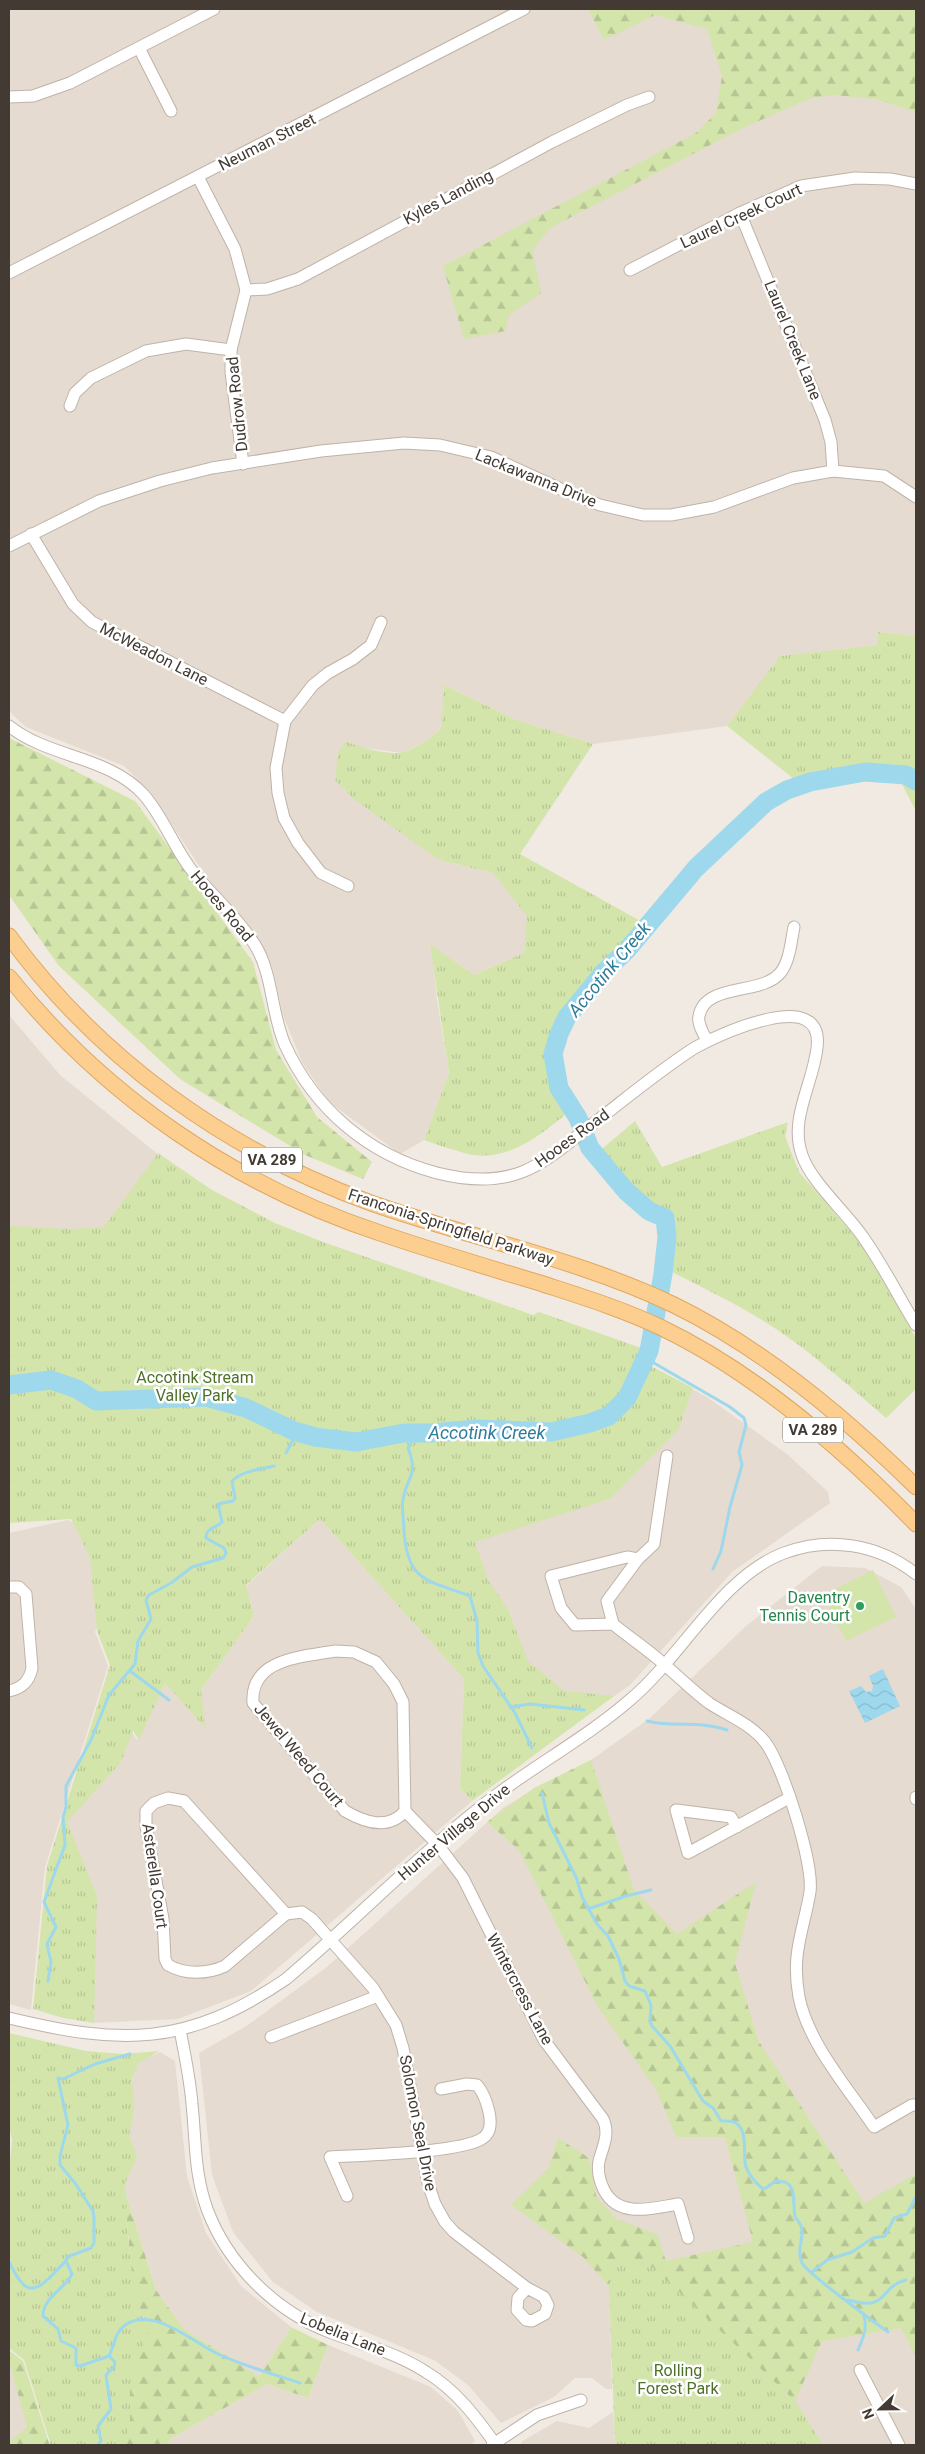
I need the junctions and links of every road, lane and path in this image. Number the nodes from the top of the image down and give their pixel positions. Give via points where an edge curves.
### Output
1 (214, 9) edge
2 (524, 9) edge
3 (138, 48) junction
4 (9, 97) edge
5 (649, 97) dead end
6 (171, 110) dead end
7 (198, 177) junction
8 (916, 184) edge
9 (740, 213) junction
10 (630, 270) dead end
11 (9, 273) edge
12 (246, 290) junction
13 (231, 350) junction
14 (70, 406) dead end
15 (243, 464) junction
16 (833, 471) junction
17 (916, 497) edge
18 (31, 534) junction
19 (9, 546) edge
20 (381, 622) dead end
21 (285, 721) junction
22 (9, 726) edge
23 (348, 886) dead end
24 (794, 927) dead end
25 (9, 936) edge
26 (9, 977) edge
27 (706, 1041) junction
28 (915, 1322) edge
29 (667, 1456) dead end
30 (916, 1487) edge
31 (916, 1524) edge
32 (638, 1559) junction
33 (916, 1574) edge
34 (9, 1587) edge
35 (613, 1624) junction
36 (665, 1665) junction
37 (9, 1691) edge
38 (790, 1798) junction
39 (405, 1811) junction
40 (737, 1827) junction
41 (438, 1845) junction
42 (286, 1914) junction
43 (329, 1940) junction
44 (378, 1996) junction
45 (9, 2018) edge
46 (180, 2030) junction
47 (271, 2037) dead end
48 (441, 2089) dead end
49 (916, 2105) edge
50 (421, 2151) junction
51 (347, 2196) dead end
52 (688, 2238) dead end
53 (527, 2288) dead end
54 (860, 2370) dead end
55 (581, 2400) dead end
56 (494, 2445) edge
57 (899, 2445) edge

1 - 3 street
2 - 7 street, Neuman Street
3 - 4 street via 51,91
3 - 6 street
5 - 12 street, Kyles Landing via 552,142 298,279 267,289
7 - 11 street, Neuman Street
7 - 12 street, Dudrow Road via 235,249
8 - 9 street, Laurel Creek Court via 890,179 826,181 801,186
9 - 10 street, Laurel Creek Court
9 - 16 street, Laurel Creek Lane via 825,420 831,442
12 - 13 street, Dudrow Road
13 - 14 street via 186,344 146,351 91,378 75,393
13 - 15 street, Dudrow Road
15 - 16 street, Lackawanna Drive via 365,446 440,445 491,457 600,505 656,515 686,514 793,478
15 - 18 street, Lackawanna Drive via 203,470 129,490
16 - 17 street, Lackawanna Drive via 884,476
18 - 19 street, Lackawanna Drive
18 - 21 street, McWeadon Lane via 73,604 92,622
20 - 21 street via 371,645 313,685
21 - 23 street via 276,768 284,818 321,873
22 - 27 street, Hooes Road via 29,739 118,775 143,794 189,866 255,945 264,967 279,1030 297,1066 342,1124 366,1143 392,1157 425,1170 476,1180 523,1172 559,1150
24 - 27 street via 785,964 774,979 720,994 705,1005 699,1016
25 - 30 main road, Franconia-Springfield Parkway / VA 289 via 58,996 112,1050 171,1098 234,1139 301,1174 371,1203 647,1292 713,1326 800,1386
26 - 31 main road, Franconia-Springfield Parkway / VA 289 via 60,1035 118,1088 179,1135 245,1175 368,1229 593,1300 644,1320 700,1348 792,1412 850,1461
27 - 28 street, Hooes Road via 750,1024 787,1015 800,1016 812,1024 818,1038 798,1122 802,1156 811,1174 864,1238
29 - 32 street via 654,1544
32 - 35 street via 607,1601
32 - 35 street via 627,1557 551,1576 561,1608 575,1625
33 - 36 street, Hunter Village Drive via 885,1554 850,1545 816,1545 783,1554 744,1578
34 - 37 street via 19,1587 26,1594 32,1668 24,1685
35 - 36 street
36 - 38 street via 709,1702 757,1733 776,1761
36 - 41 street, Hunter Village Drive via 605,1720 478,1809
38 - 40 street
38 - 49 street via 811,1877 796,1950 797,1982 808,2024 874,2127 912,2104
39 - 39 street, Jewel Weed Court via 403,1702 394,1684 376,1662 354,1652 334,1652 280,1661 268,1669 252,1691 253,1703 345,1811 362,1821 377,1823 392,1821
39 - 41 street
40 - 40 street via 688,1853 676,1810 731,1817
41 - 43 street, Hunter Village Drive
41 - 52 street, Wintercress Lane via 463,1878 544,2040 603,2119 607,2135 598,2176 608,2196 619,2206 634,2211 678,2204
42 - 42 street, Asterella Court via 184,1801 161,1799 146,1812 168,1965 185,1972 216,1971
42 - 43 street via 302,1912 312,1918
43 - 44 street, Solomon Seal Drive
43 - 46 street, Hunter Village Drive via 286,1979 259,1997 216,2018
44 - 47 street
44 - 50 street, Solomon Seal Drive via 396,2025 404,2048
45 - 46 street, Hunter Village Drive via 97,2035 142,2036
46 - 56 street, Lobelia Lane via 190,2079 194,2150 201,2191 216,2229 239,2265 266,2294 308,2322 399,2357 428,2373 464,2403
48 - 50 street via 477,2085 484,2093 489,2130 477,2141
50 - 51 street via 330,2157
50 - 53 street, Solomon Seal Drive via 435,2204 445,2222
54 - 57 street
55 - 56 street via 537,2414

